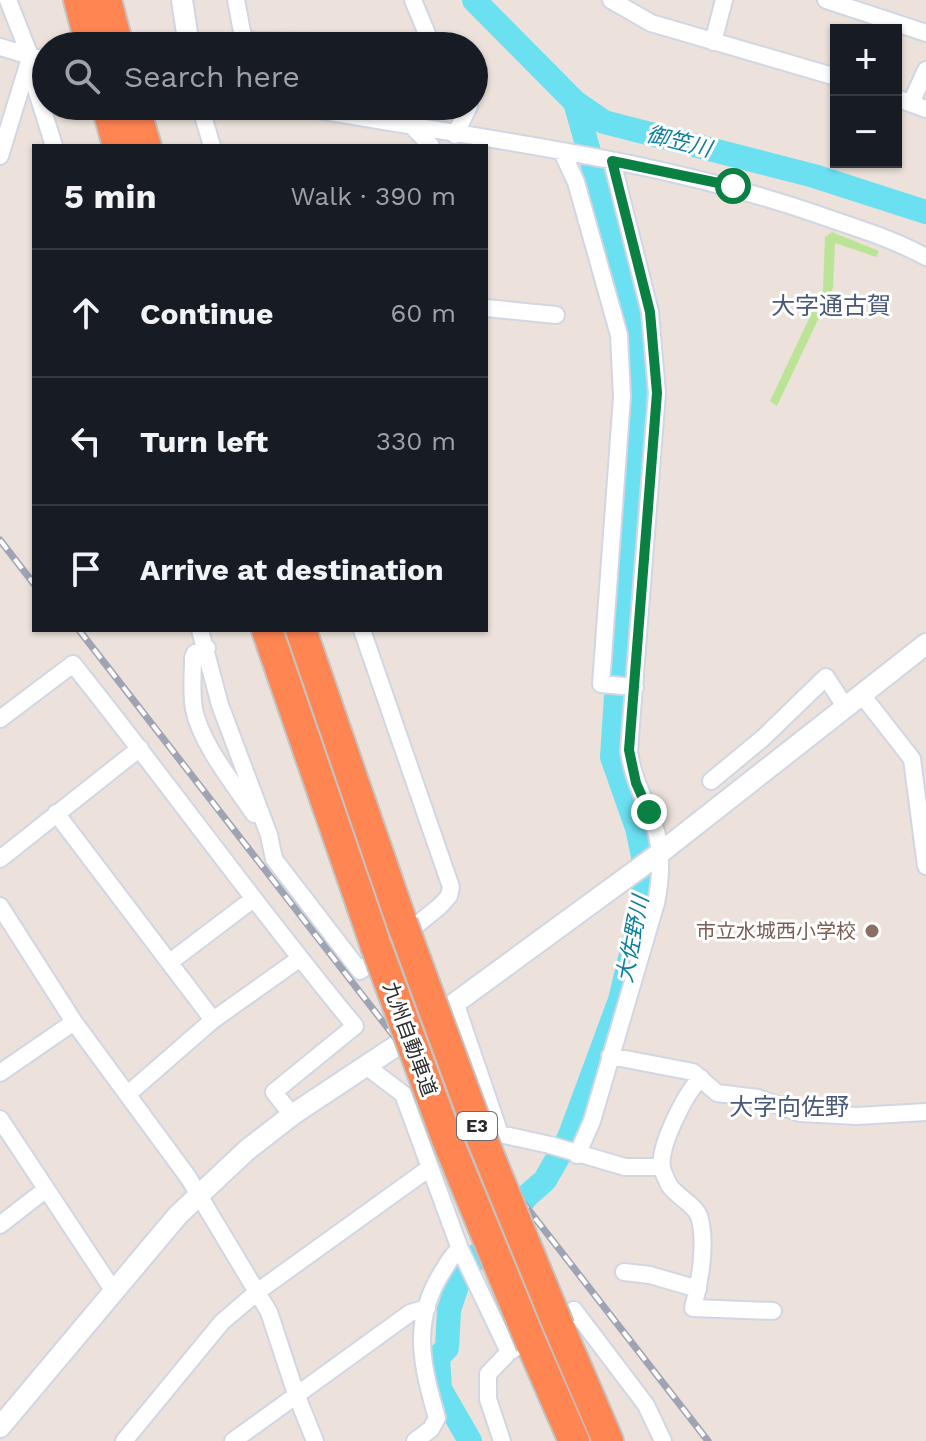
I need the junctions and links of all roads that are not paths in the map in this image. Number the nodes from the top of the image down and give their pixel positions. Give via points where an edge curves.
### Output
1 (8, 0) edge
2 (79, 0) edge
3 (106, 0) edge
4 (182, 0) edge
5 (236, 0) edge
6 (413, 0) edge
7 (611, 0) edge
8 (724, 0) edge
9 (826, 0) edge
10 (87, 32) edge
11 (114, 32) edge
12 (187, 32) edge
13 (242, 32) edge
14 (426, 32) edge
15 (926, 33) edge
16 (713, 42) junction
17 (0, 47) edge
18 (32, 48) edge
19 (32, 57) edge
20 (926, 70) edge
21 (32, 71) edge
22 (830, 75) edge
23 (911, 104) edge
24 (46, 120) edge
25 (111, 120) edge
26 (138, 120) edge
27 (204, 120) edge
28 (371, 120) edge
29 (462, 120) edge
30 (414, 128) junction
31 (455, 135) junction
32 (53, 144) edge
33 (117, 144) edge
34 (145, 144) edge
35 (211, 144) edge
36 (429, 144) edge
37 (565, 153) junction
38 (0, 156) edge
39 (610, 160) junction
40 (926, 257) edge
41 (488, 308) edge
42 (556, 315) dead end
43 (201, 632) edge
44 (268, 632) edge
45 (302, 632) edge
46 (363, 632) edge
47 (926, 644) edge
48 (207, 648) junction
49 (635, 687) junction
50 (854, 702) junction
51 (0, 719) edge
52 (140, 748) junction
53 (711, 781) dead end
54 (922, 797) edge
55 (56, 813) junction
56 (262, 816) junction
57 (660, 853) junction
58 (0, 859) edge
59 (926, 866) edge
60 (252, 900) junction
61 (0, 906) edge
62 (412, 921) junction
63 (299, 959) junction
64 (170, 962) junction
65 (455, 1002) junction
66 (213, 1020) junction
67 (74, 1022) junction
68 (610, 1056) junction
69 (366, 1066) junction
70 (0, 1073) edge
71 (701, 1078) junction
72 (128, 1094) junction
73 (926, 1112) edge
74 (292, 1115) junction
75 (0, 1119) edge
76 (577, 1155) junction
77 (662, 1167) junction
78 (428, 1169) junction
79 (45, 1190) junction
80 (198, 1195) junction
81 (0, 1225) edge
82 (460, 1249) junction
83 (624, 1272) dead end
84 (698, 1289) junction
85 (113, 1290) junction
86 (257, 1292) junction
87 (427, 1308) junction
88 (773, 1311) dead end
89 (521, 1348) junction
90 (296, 1394) junction
91 (4, 1413) edge
92 (124, 1441) edge
93 (233, 1441) edge
94 (315, 1441) edge
95 (415, 1441) edge
96 (502, 1441) edge
97 (574, 1441) edge
98 (608, 1441) edge
99 (663, 1441) edge

1 - 18 street
2 - 10 highway
3 - 11 highway
4 - 12 street
5 - 13 street
6 - 14 street
7 - 16 street via 651,23
8 - 16 street
9 - 15 street
16 - 22 street
17 - 19 street
20 - 23 street
21 - 38 street
24 - 32 street
25 - 33 highway
26 - 34 highway
27 - 35 street
28 - 30 street
29 - 31 street
30 - 31 street
30 - 36 street
31 - 37 street
37 - 39 street
37 - 49 street via 619,335 622,397 601,684
39 - 40 street via 771,197 891,239
39 - 49 street via 650,312 657,393
41 - 42 street
43 - 48 street
44 - 89 highway, 九州自動車道 / E3, bridge
45 - 62 highway, 九州自動車道 / E3
46 - 62 street via 451,887 449,896
47 - 50 street
48 - 56 street via 220,705
48 - 56 street via 193,658 197,720 254,813
49 - 57 street via 630,763
50 - 53 street via 826,677
50 - 54 street via 912,759
50 - 57 street
51 - 52 street via 73,664
52 - 55 street
52 - 60 street
54 - 59 street
55 - 58 street
55 - 64 street
56 - 62 street via 274,859 360,971
57 - 65 street
57 - 68 street via 656,903
60 - 63 street
60 - 64 street
61 - 67 street
62 - 98 highway, 九州自動車道 / E3, bridge via 478,1129
63 - 66 street
63 - 74 street via 355,1026 274,1092
64 - 66 street
65 - 69 street
65 - 76 street via 500,1134
66 - 72 street
67 - 70 street
67 - 72 street
68 - 71 street
68 - 76 street
69 - 74 street
69 - 78 street via 403,1094
71 - 73 street via 717,1093 758,1098 800,1113
71 - 77 street via 663,1148
72 - 80 street
74 - 80 street
75 - 79 street
76 - 77 street via 625,1167
77 - 84 street via 679,1197 699,1214
78 - 82 street
78 - 86 street
79 - 81 street
79 - 85 street
80 - 85 street
80 - 86 street
82 - 87 street via 436,1282
82 - 89 street
83 - 84 street
84 - 88 street via 693,1308
85 - 91 street
86 - 90 street via 269,1312
86 - 92 street via 222,1322
87 - 90 street via 410,1313
87 - 95 street via 421,1351 437,1418
89 - 96 street via 488,1374 488,1399
89 - 97 highway, 九州自動車道 / E3
89 - 99 street via 574,1310 648,1405
90 - 93 street
90 - 94 street

